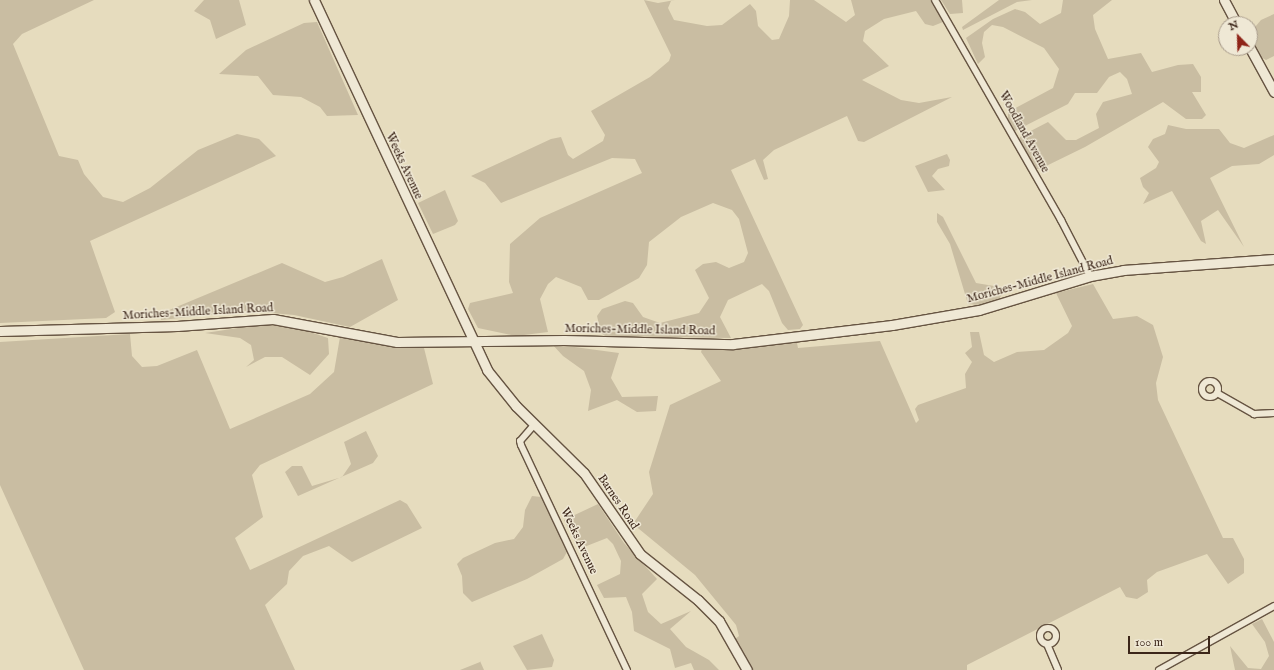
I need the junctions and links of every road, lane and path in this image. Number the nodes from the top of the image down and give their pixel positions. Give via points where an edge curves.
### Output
1 (314, 0) edge
2 (935, 0) edge
3 (1224, 0) edge
4 (1233, 16) edge
5 (1254, 56) edge
6 (1274, 92) edge
7 (1274, 259) edge
8 (1090, 276) junction
9 (0, 331) edge
10 (473, 342) junction
11 (1217, 393) dead end
12 (1274, 413) edge
13 (534, 425) junction
14 (1274, 606) edge
15 (1047, 644) dead end
16 (627, 670) edge
17 (747, 670) edge
18 (1058, 670) edge
19 (1159, 670) edge

1 - 10 main road, Weeks Avenue
2 - 8 street, Woodland Avenue via 1061,220
3 - 4 main road
5 - 6 main road
7 - 8 main road, Moriches-Middle Island Road via 1155,266
8 - 10 main road, Moriches-Middle Island Road via 979,310 892,325 752,342
9 - 10 main road, Moriches-Middle Island Road via 178,326 273,319 397,342
10 - 13 main road, Barnes Road via 495,382
11 - 12 street via 1249,413
13 - 16 street, Weeks Avenue via 520,441 521,445
13 - 17 main road, Barnes Road via 584,473 640,554 698,600 719,621
14 - 19 street
15 - 18 street

